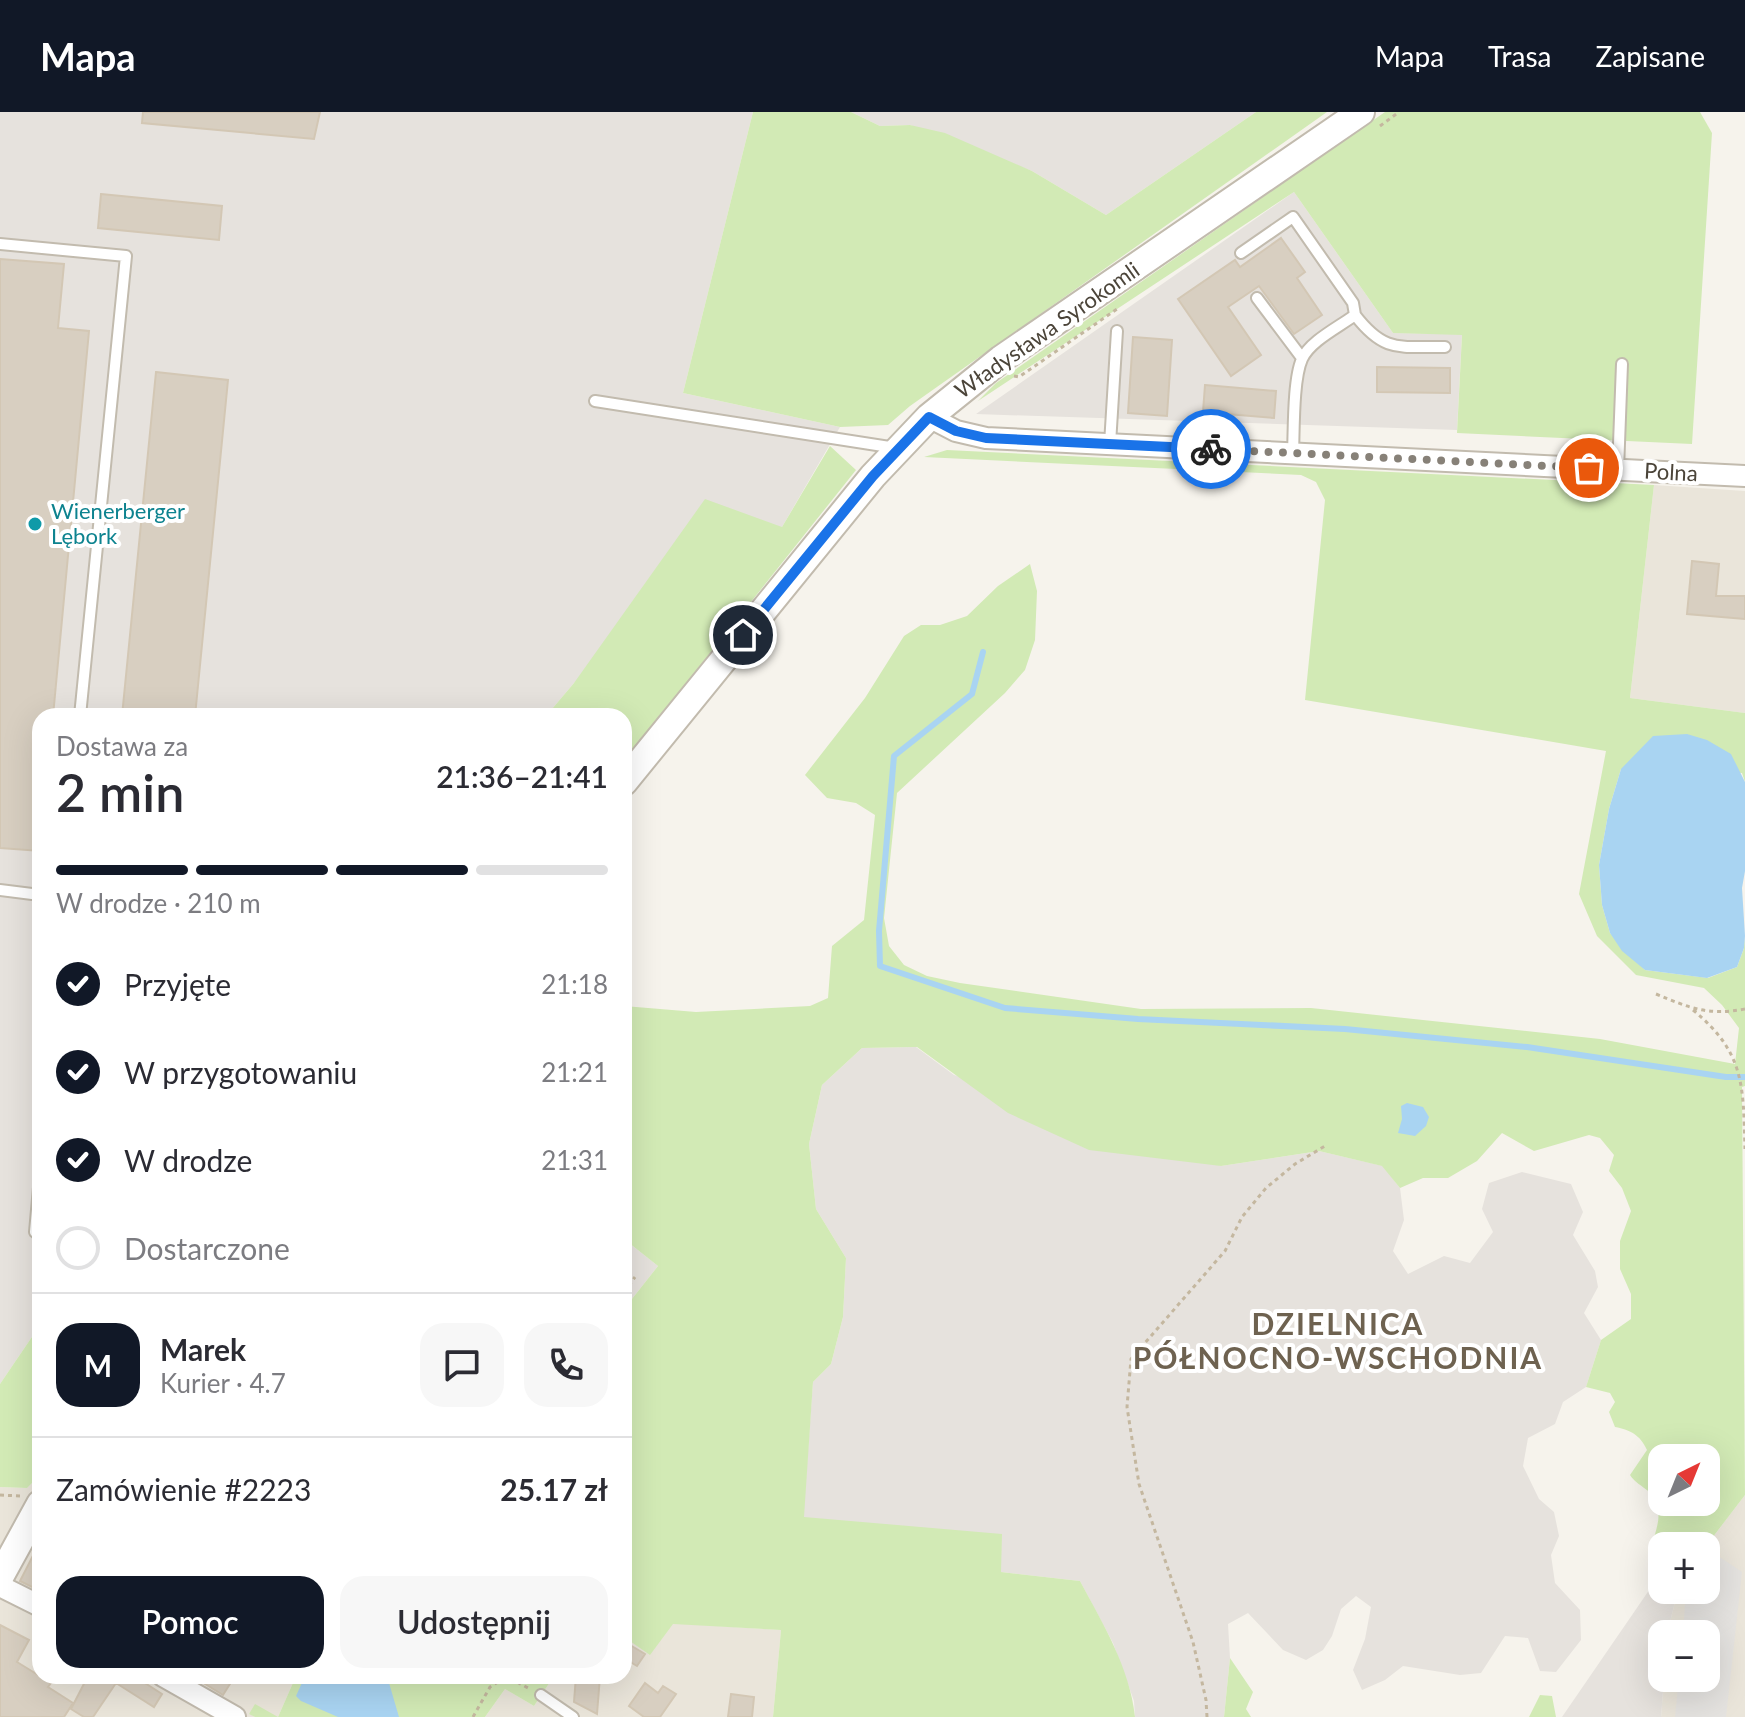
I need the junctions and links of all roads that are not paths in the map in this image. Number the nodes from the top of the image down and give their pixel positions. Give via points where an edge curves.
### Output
1 (1366, 122) edge
2 (0, 244) edge
3 (1241, 253) dead end
4 (1257, 298) dead end
5 (1355, 315) junction
6 (1117, 331) dead end
7 (1445, 347) dead end
8 (1302, 358) junction
9 (1622, 364) dead end
10 (595, 401) dead end
11 (929, 417) junction
12 (1110, 444) junction
13 (898, 448) junction
14 (1293, 453) junction
15 (1618, 470) junction
16 (1745, 476) edge
17 (81, 708) edge
18 (632, 772) edge
19 (0, 890) edge
20 (32, 894) edge
21 (31, 1500) edge
22 (0, 1577) edge
23 (0, 1586) edge
24 (32, 1602) edge
25 (177, 1684) edge
26 (541, 1695) road end
27 (235, 1717) edge
28 (573, 1717) edge

1 - 11 street, Władysława Syrokomli via 1001,359
2 - 17 lane via 126,256
3 - 5 lane via 1293,217 1353,303
4 - 8 lane
5 - 7 lane via 1379,342
5 - 8 lane
6 - 12 lane
8 - 14 lane
9 - 15 lane
10 - 13 lane
11 - 12 street, Polna via 986,438
11 - 13 street, Władysława Syrokomli
12 - 14 street, Polna
13 - 18 street, Władysława Syrokomli
14 - 15 street, Polna
15 - 16 street, Polna
19 - 20 lane
21 - 22 street
23 - 24 street
25 - 27 street
26 - 28 lane

